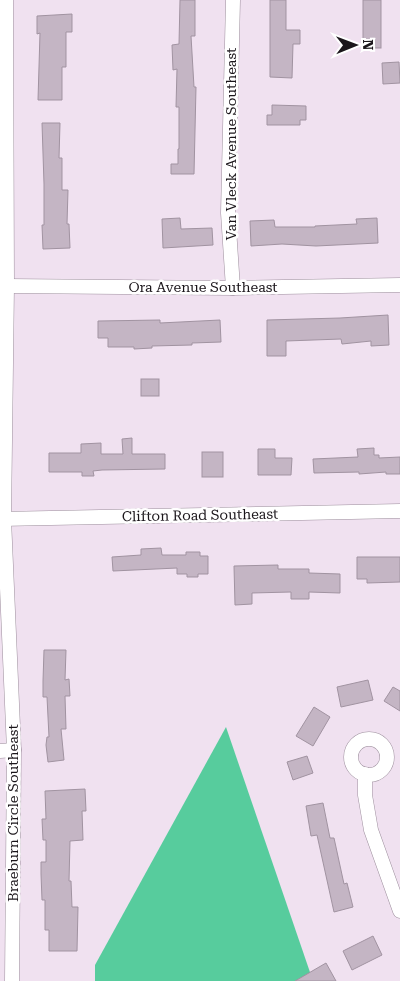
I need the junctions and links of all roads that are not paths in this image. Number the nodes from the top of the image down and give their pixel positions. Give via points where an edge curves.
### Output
1 (6, 0) edge
2 (233, 0) edge
3 (400, 285) edge
4 (6, 286) junction
5 (234, 288) junction
6 (400, 511) edge
7 (2, 519) edge
8 (7, 751) edge
9 (365, 774) dead end
10 (400, 911) edge
11 (6, 954) edge
12 (12, 981) edge

1 - 4 street, Braeburn Circle Southeast
2 - 5 street, Van Vleck Avenue Southeast via 228,213
3 - 5 street, Ora Avenue Southeast
4 - 5 street, Ora Avenue Southeast
4 - 7 street, Braeburn Circle Southeast
6 - 7 street, Clifton Road Southeast
7 - 8 street, Braeburn Circle Southeast via 9,645
8 - 11 street, Braeburn Circle Southeast
9 - 10 street via 365,796 372,830
11 - 12 street, Braeburn Circle Southeast

